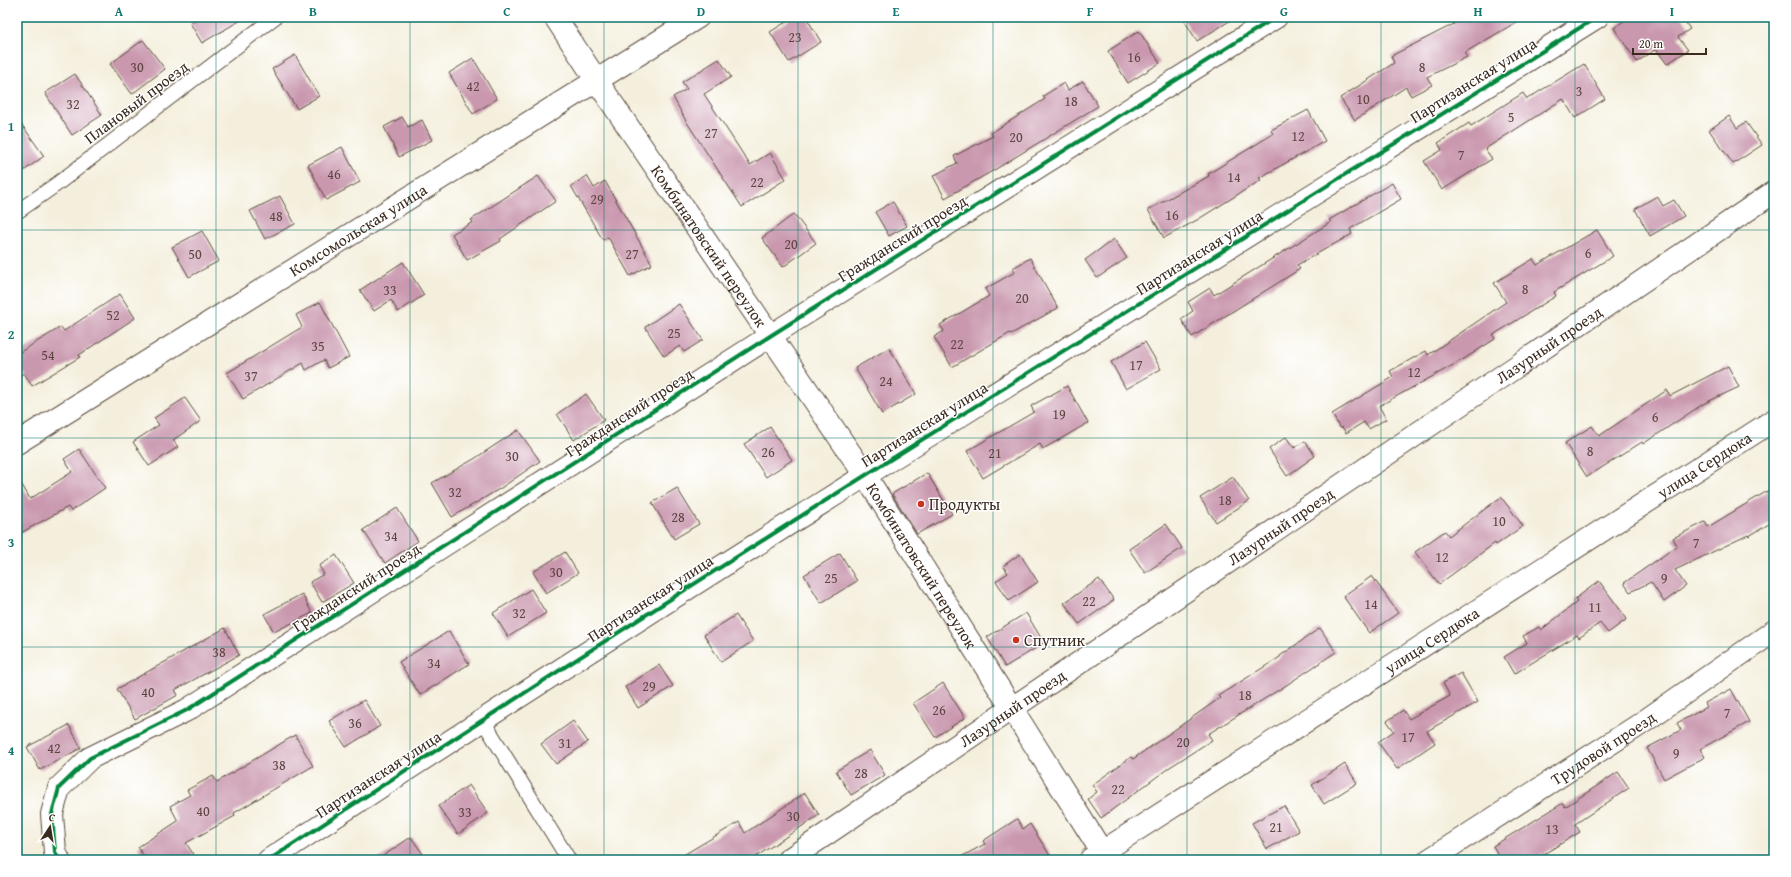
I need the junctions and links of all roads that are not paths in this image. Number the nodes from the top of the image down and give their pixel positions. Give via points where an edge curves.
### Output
1 (275, 17) edge
2 (555, 17) edge
3 (698, 17) edge
4 (1276, 17) edge
5 (1597, 17) edge
6 (597, 81) junction
7 (1774, 192) edge
8 (17, 212) edge
9 (770, 336) junction
10 (1774, 420) edge
11 (17, 443) edge
12 (865, 475) junction
13 (1774, 631) edge
14 (1012, 707) junction
15 (482, 719) junction
16 (1099, 857) edge
17 (59, 860) edge
18 (269, 860) edge
19 (569, 860) edge
20 (788, 860) edge
21 (1429, 860) edge

1 - 8 lane, Плановый проезд
2 - 6 street, Комбинатовский переулок
3 - 6 street, Комсомольская улица
4 - 9 street, Гражданский проезд
5 - 12 street, Партизанская улица
6 - 9 street, Комбинатовский переулок
6 - 11 street, Комсомольская улица
7 - 14 street, Лазурный проезд
9 - 12 street, Комбинатовский переулок
9 - 17 street, Гражданский проезд via 187,710 90,758 59,788 52,814 55,852
10 - 16 street, улица Сердюка
12 - 14 street, Комбинатовский переулок
12 - 15 street, Партизанская улица
13 - 21 street, Трудовой проезд via 1639,724
14 - 16 street, Комбинатовский переулок
14 - 20 street, Лазурный проезд
15 - 18 street, Партизанская улица
15 - 19 lane

